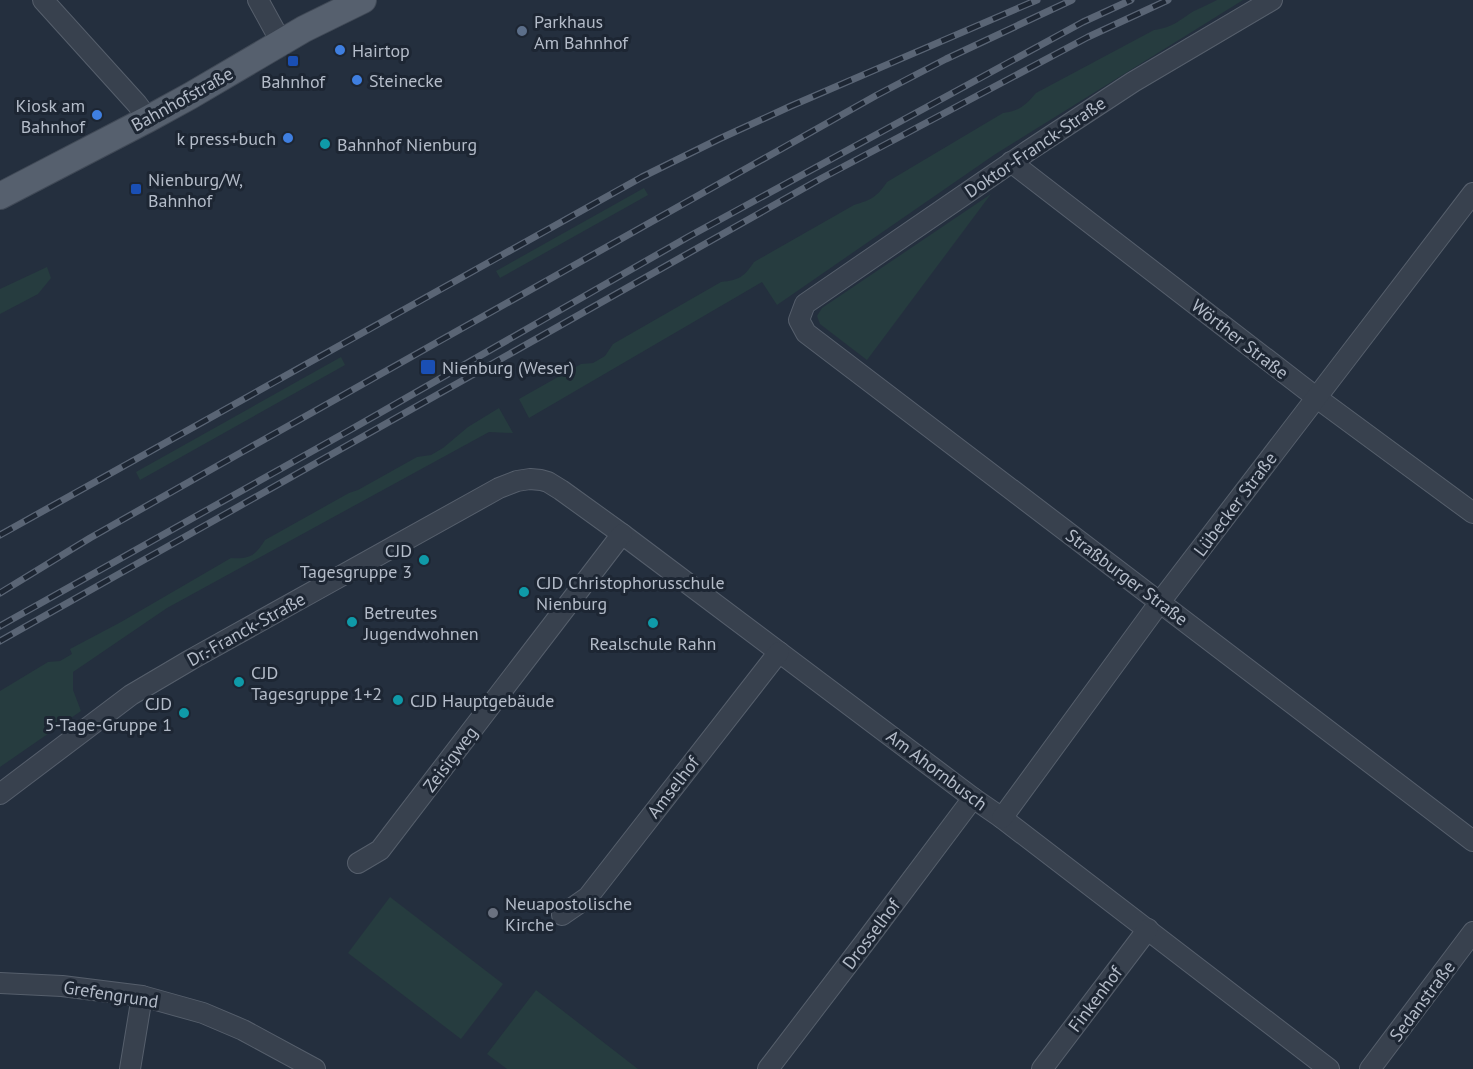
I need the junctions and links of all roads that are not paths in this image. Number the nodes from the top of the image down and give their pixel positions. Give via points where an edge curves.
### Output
1 (43, 0) edge
2 (258, 0) edge
3 (363, 0) edge
4 (1272, 0) edge
5 (280, 42) junction
6 (148, 119) junction
7 (1011, 162) junction
8 (1473, 193) edge
9 (0, 196) edge
10 (805, 304) joint
11 (1317, 398) junction
12 (541, 480) joint
13 (1473, 513) edge
14 (622, 534) junction
15 (1160, 602) junction
16 (778, 652) junction
17 (0, 794) edge
18 (973, 798) junction
19 (1002, 818) junction
20 (1473, 841) edge
21 (358, 863) dead end
22 (562, 915) dead end
23 (1148, 929) junction
24 (1473, 932) edge
25 (0, 983) edge
26 (142, 996) junction
27 (130, 1069) edge
28 (315, 1069) edge
29 (768, 1069) edge
30 (1042, 1069) edge
31 (1329, 1069) edge
32 (1370, 1069) edge

1 - 6 street
2 - 5 street
3 - 5 main road, Bahnhofstraße
4 - 7 street, Doktor-Franck-Straße via 1133,82
5 - 6 main road, Bahnhofstraße
6 - 9 main road, Bahnhofstraße
7 - 10 street, Doktor-Franck-Straße
7 - 11 street, Wörther Straße
8 - 11 street, Lübecker Straße
10 - 15 street, Straßburger Straße via 799,320 806,333
11 - 13 street, Wörther Straße
11 - 15 street, Lübecker Straße
12 - 14 street, Am Ahornbusch
12 - 17 street, Dr.-Franck-Straße via 517,481 499,488 192,659 131,695
14 - 16 street, Am Ahornbusch
14 - 21 street, Zeisigweg via 380,850
15 - 19 street, Lübecker Straße
15 - 20 street, Straßburger Straße
16 - 18 street, Am Ahornbusch
16 - 22 street, Amselhof via 588,897
18 - 19 street, Am Ahornbusch
18 - 29 street, Drosselhof
19 - 23 street, Am Ahornbusch
23 - 30 street, Finkenhof
23 - 31 street, Am Ahornbusch
24 - 32 street, Sedanstraße
25 - 26 street, Grefengrund
26 - 27 street
26 - 28 street, Grefengrund via 203,1013

